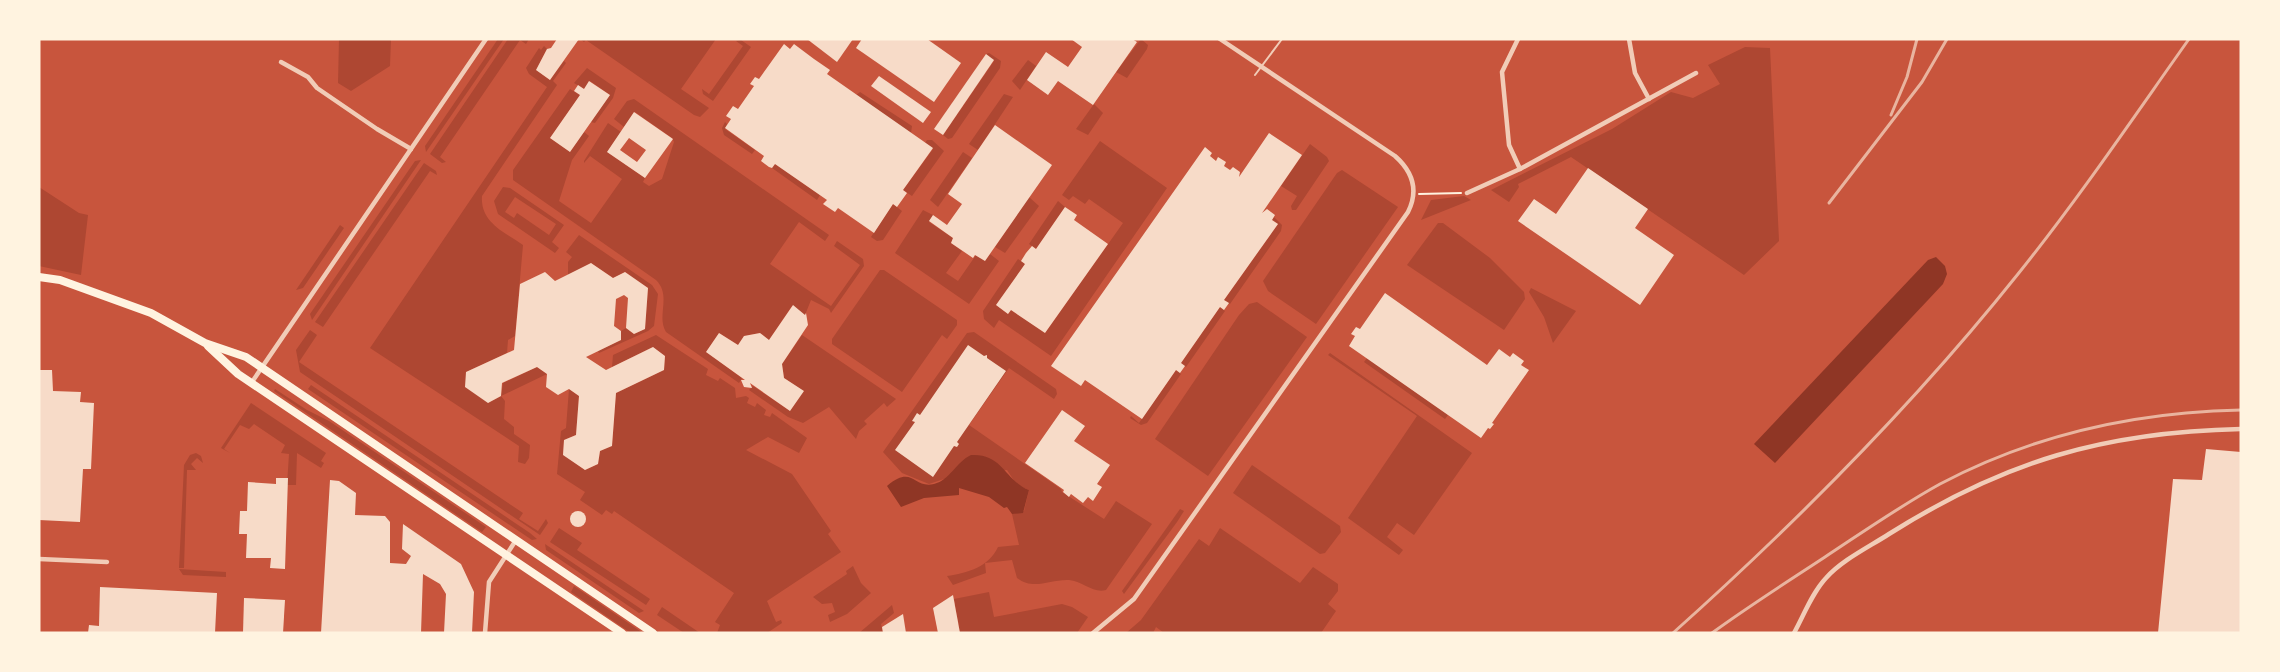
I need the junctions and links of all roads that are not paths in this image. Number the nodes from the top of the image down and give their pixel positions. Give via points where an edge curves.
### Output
1 (486, 39) edge
2 (1220, 39) edge
3 (1282, 39) edge
4 (1518, 39) edge
5 (1629, 39) edge
6 (281, 62) dead end
7 (1261, 68) junction
8 (1696, 73) dead end
9 (1255, 75) dead end
10 (1649, 99) junction
11 (411, 149) junction
12 (1521, 169) junction
13 (1467, 193) road end
14 (39, 277) edge
15 (205, 343) junction
16 (261, 368) junction
17 (252, 382) junction
18 (2241, 429) edge
19 (516, 540) junction
20 (505, 554) junction
21 (39, 559) edge
22 (106, 562) dead end
23 (485, 633) edge
24 (622, 633) edge
25 (653, 633) edge
26 (1093, 633) edge
27 (1794, 633) edge

1 - 11 street
2 - 7 street
3 - 7 lane
4 - 12 street via 1502,72 1509,145
5 - 10 street via 1635,73
6 - 11 street
7 - 9 lane
7 - 26 street via 1395,156 1412,176 1414,195 1407,212 1134,599
8 - 10 street
10 - 12 street
11 - 16 street
12 - 13 street
14 - 15 main road via 60,280 151,313
15 - 16 main road via 246,357
15 - 17 main road
16 - 17 street
16 - 19 main road
17 - 20 main road
18 - 27 street via 2174,431 2098,443 2041,459 1980,483 1920,515 1835,570 1819,586
19 - 20 street
19 - 25 main road
20 - 23 street via 489,582
20 - 24 main road
21 - 22 street

